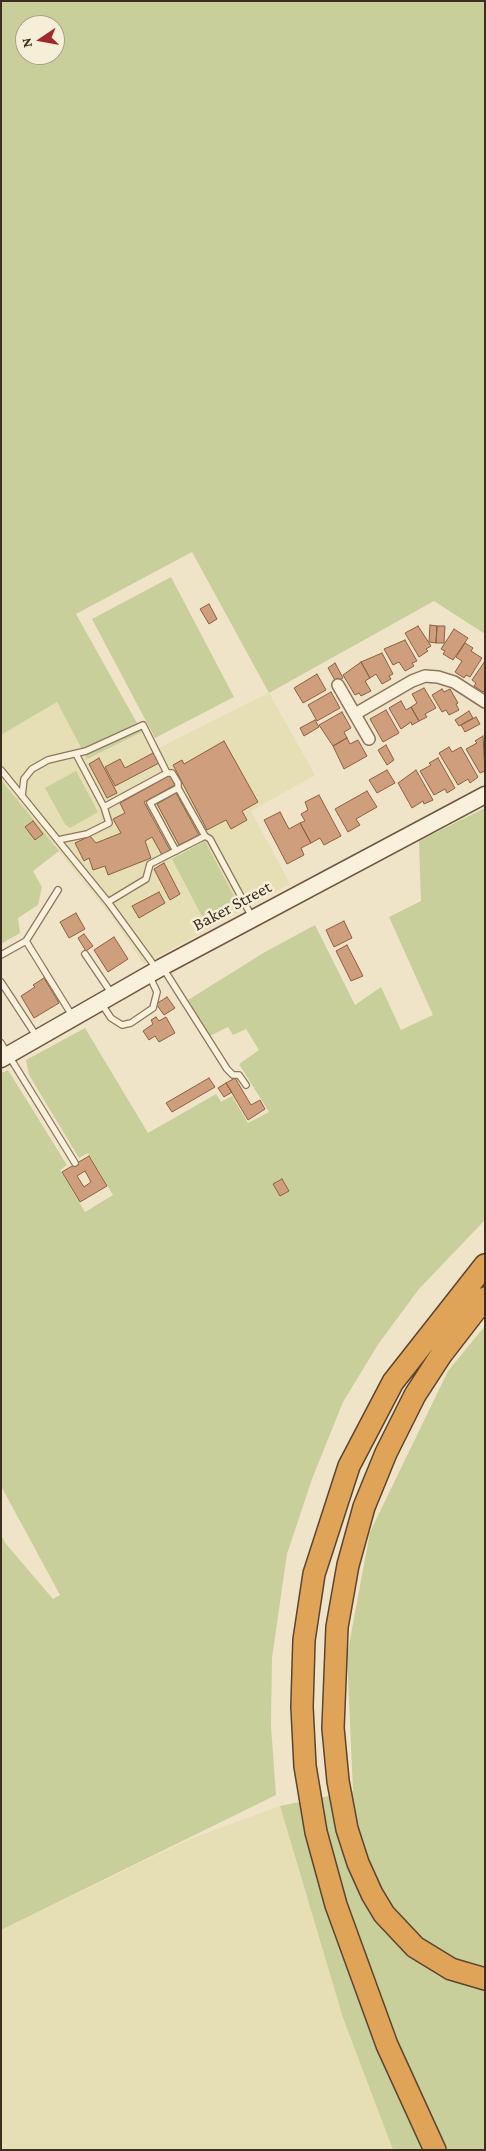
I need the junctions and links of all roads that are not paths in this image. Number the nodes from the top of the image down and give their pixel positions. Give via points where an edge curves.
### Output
1 (338, 685) dead end
2 (485, 702) edge
3 (355, 714) junction
4 (370, 740) dead end
5 (76, 754) junction
6 (1, 770) edge
7 (167, 772) junction
8 (178, 788) junction
9 (485, 795) edge
10 (22, 796) junction
11 (104, 807) junction
12 (205, 836) junction
13 (58, 840) junction
14 (176, 851) junction
15 (58, 890) dead end
16 (108, 902) junction
17 (252, 917) junction
18 (26, 941) junction
19 (85, 954) dead end
20 (1, 955) edge
21 (156, 970) junction
22 (1, 982) edge
23 (108, 999) junction
24 (74, 1018) junction
25 (38, 1039) junction
26 (4, 1052) edge
27 (246, 1085) dead end
28 (75, 1163) dead end
29 (485, 1265) edge
30 (485, 1298) edge
31 (485, 1979) edge
32 (435, 2150) edge

1 - 3 street
2 - 3 street via 454,682 425,676
3 - 4 street
5 - 7 lane via 143,724
5 - 10 lane via 48,760 32,769 24,779
5 - 11 lane
6 - 10 lane
7 - 8 lane via 172,773
7 - 11 lane
8 - 12 lane
8 - 14 lane via 150,803
9 - 17 main road, Baker Street
10 - 13 lane
11 - 13 lane via 109,823 87,834
12 - 14 lane
12 - 17 lane via 210,839
13 - 16 lane
14 - 16 lane via 150,864 146,879
15 - 18 lane
16 - 21 lane
17 - 21 main road, Baker Street
18 - 20 lane
18 - 24 lane
19 - 23 lane
21 - 23 main road, Baker Street
21 - 23 lane via 157,992 153,1008 131,1023 122,1025 111,1018
21 - 27 lane via 227,1069 233,1075 239,1075
22 - 25 lane
23 - 24 main road, Baker Street
24 - 25 main road, Baker Street
25 - 26 main road, Baker Street
26 - 28 lane
29 - 32 highway via 393,1382 349,1466 314,1574 304,1640 302,1707 305,1766 316,1832 336,1905 387,2045
30 - 31 highway via 415,1395 364,1507 348,1565 337,1627 333,1728 347,1829 358,1864 384,1914 415,1947 451,1969

